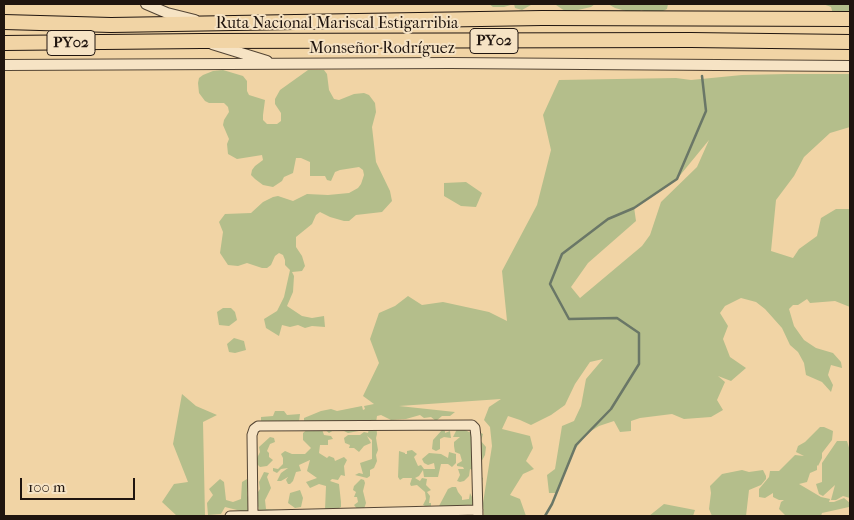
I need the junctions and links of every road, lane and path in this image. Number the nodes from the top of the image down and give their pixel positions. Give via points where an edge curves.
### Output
1 (146, 4) edge
2 (850, 19) edge
3 (4, 22) edge
4 (208, 22) junction
5 (201, 41) junction
6 (850, 42) edge
7 (4, 43) edge
8 (278, 64) junction
9 (4, 65) edge
10 (850, 66) edge
11 (478, 513) edge
12 (230, 516) edge
13 (253, 516) edge

1 - 4 street via 167,13
2 - 4 highway, Ruta Nacional Mariscal Estigarribia / PY02
3 - 4 highway, Ruta Nacional Mariscal Estigarribia / PY02
5 - 6 highway, Ruta Nacional Mariscal Estigarribia / PY02
5 - 7 highway, Ruta Nacional Mariscal Estigarribia / PY02
5 - 8 street
8 - 9 street, Monseñor Rodríguez
8 - 10 street, Monseñor Rodríguez
11 - 13 street
11 - 13 street via 474,425 258,426 252,435
12 - 13 street

